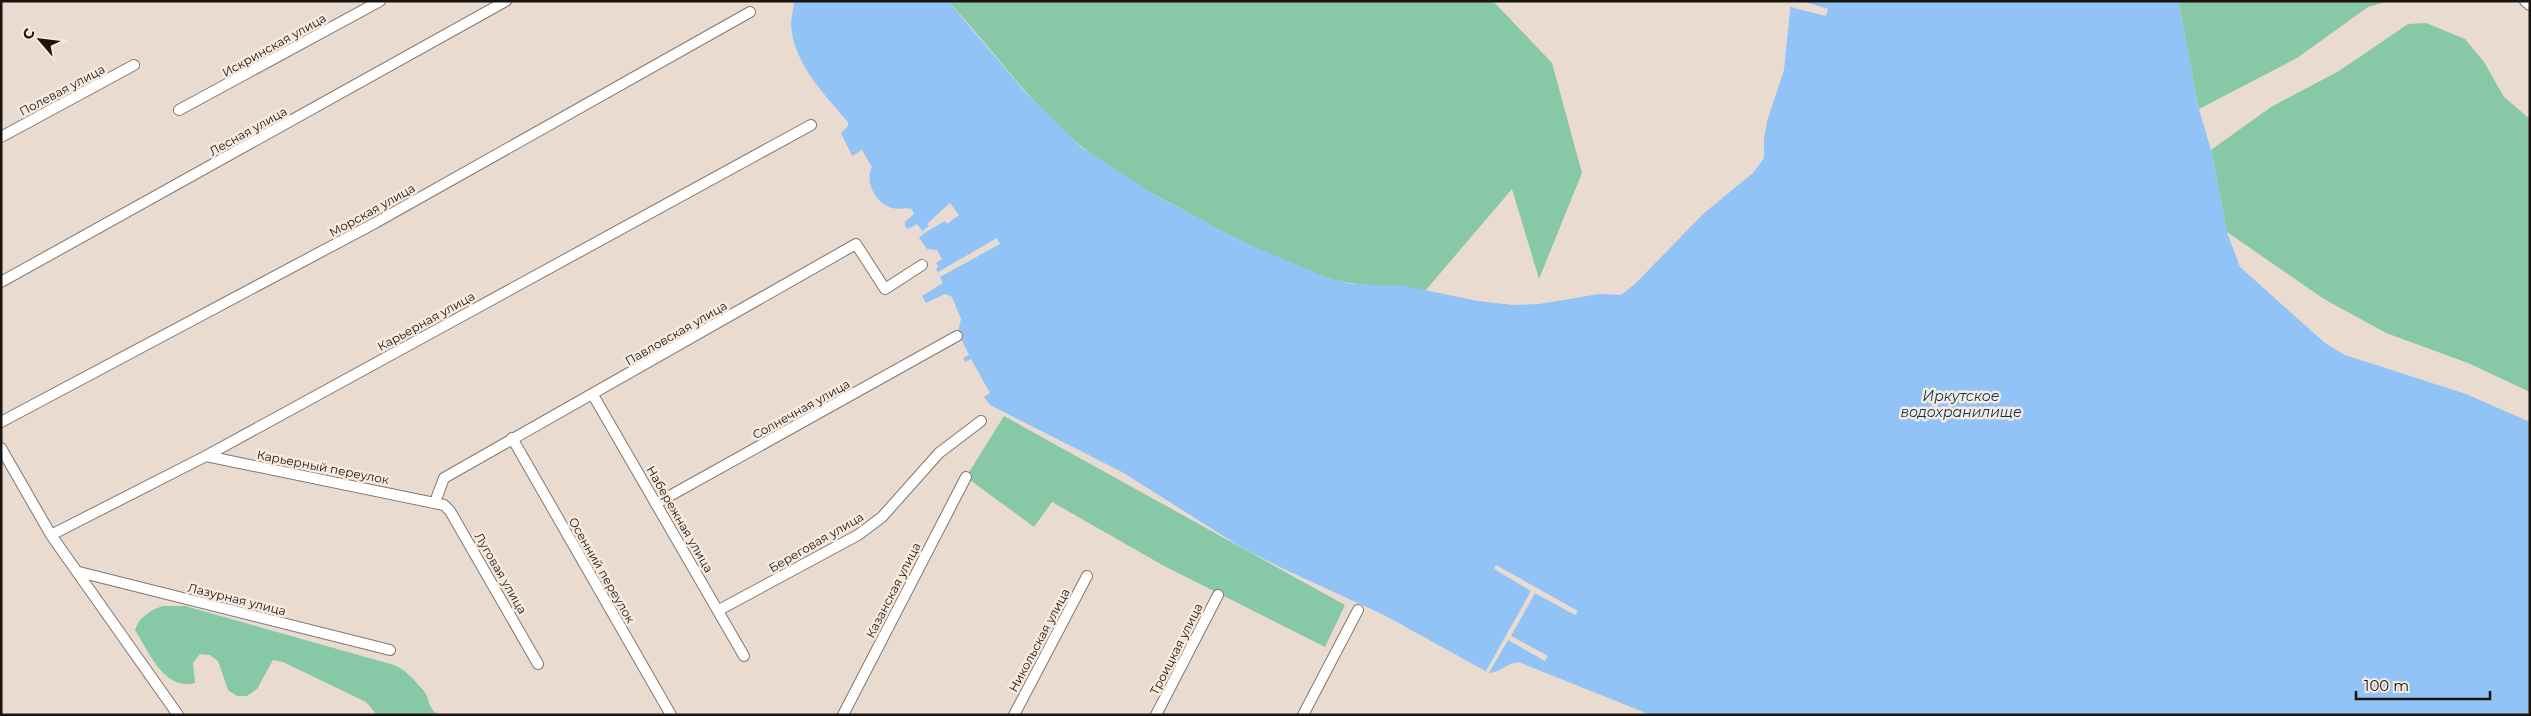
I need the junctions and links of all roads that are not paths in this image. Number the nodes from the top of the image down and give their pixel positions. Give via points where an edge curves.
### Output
1 (380, 1) edge
2 (506, 1) edge
3 (2525, 1) edge
4 (2530, 5) edge
5 (750, 12) dead end
6 (134, 65) dead end
7 (179, 110) dead end
8 (811, 125) dead end
9 (1, 137) edge
10 (922, 265) dead end
11 (1, 282) edge
12 (957, 336) dead end
13 (593, 395) junction
14 (981, 421) dead end
15 (1, 422) edge
16 (512, 438) junction
17 (1, 448) edge
18 (206, 456) junction
19 (966, 477) dead end
20 (435, 502) junction
21 (657, 503) junction
22 (51, 535) junction
23 (78, 572) junction
24 (1087, 576) dead end
25 (1218, 594) dead end
26 (719, 610) junction
27 (1358, 610) dead end
28 (390, 650) dead end
29 (744, 656) dead end
30 (538, 664) dead end
31 (1305, 714) edge
32 (178, 715) edge
33 (671, 715) edge
34 (843, 715) edge
35 (1014, 715) edge
36 (1156, 715) edge

1 - 7 street, Искринская улица
2 - 11 street, Лесная улица
3 - 4 street
5 - 15 street, Морская улица via 375,223
6 - 9 street, Полевая улица
8 - 18 street, Карьерная улица
10 - 13 street, Павловская улица via 886,289 856,244
12 - 21 street, Солнечная улица
13 - 16 street, Павловская улица
13 - 21 street, Набережная улица
14 - 26 street, Береговая улица via 939,453 882,517 858,535
16 - 20 street, Павловская улица via 444,478
16 - 33 street, Осенний переулок
17 - 22 street
18 - 20 street, Карьерный переулок
18 - 22 street, Карьерная улица
19 - 34 street, Казанская улица
20 - 30 street, Луговая улица via 450,511
21 - 26 street, Набережная улица
22 - 23 street
23 - 28 street, Лазурная улица
23 - 32 street
24 - 35 street, Никольская улица
25 - 36 street, Троицкая улица
26 - 29 street, Набережная улица
27 - 31 street

